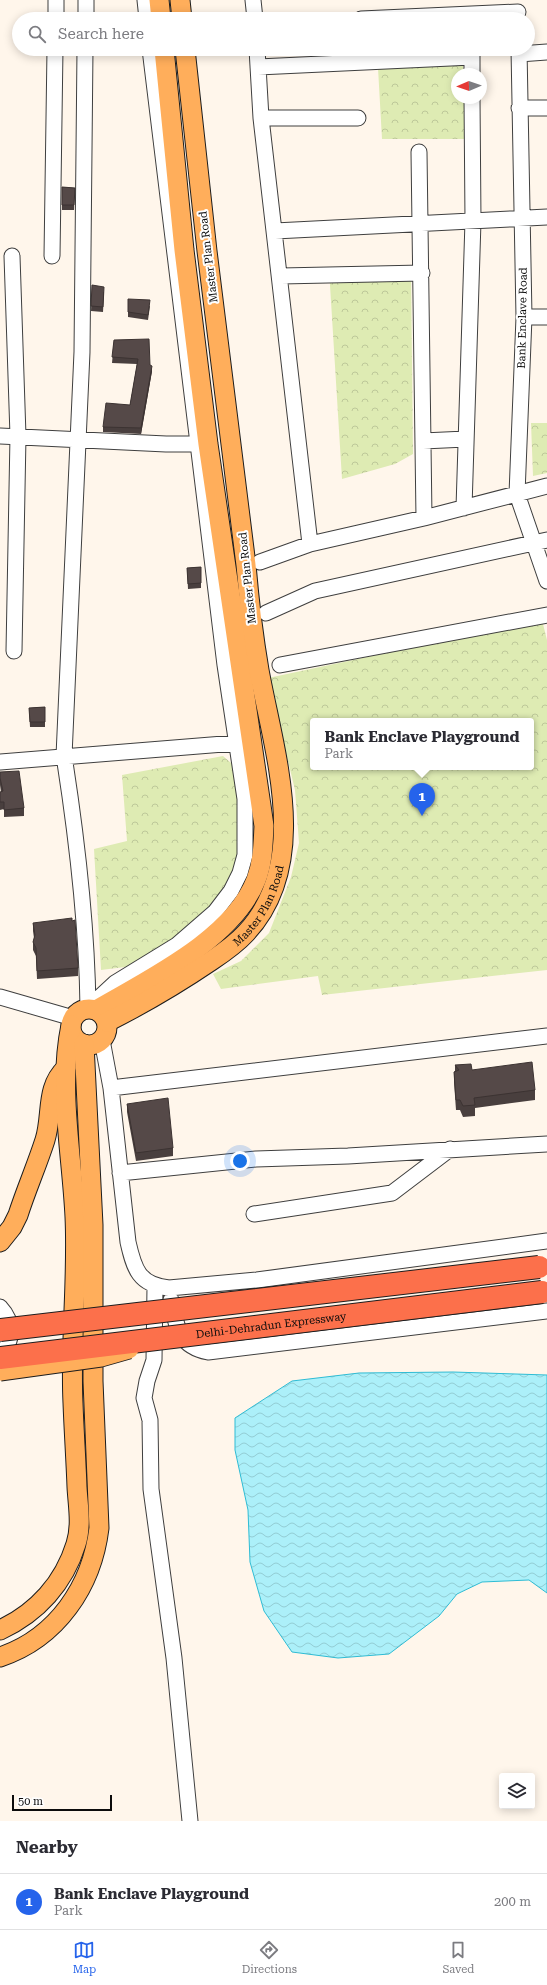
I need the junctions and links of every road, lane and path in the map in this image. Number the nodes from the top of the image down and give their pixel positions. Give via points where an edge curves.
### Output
1 (56, 0) edge
2 (86, 0) edge
3 (145, 0) edge
4 (159, 0) edge
5 (180, 0) edge
6 (253, 0) edge
7 (518, 10) edge
8 (56, 12) edge
9 (86, 12) edge
10 (146, 12) edge
11 (160, 12) edge
12 (181, 12) edge
13 (254, 12) edge
14 (503, 12) edge
15 (535, 52) edge
16 (547, 52) edge
17 (55, 56) edge
18 (85, 56) edge
19 (151, 56) edge
20 (165, 56) edge
21 (186, 56) edge
22 (257, 56) edge
23 (426, 56) edge
24 (472, 56) edge
25 (519, 56) edge
26 (258, 67) junction
27 (472, 68) edge
28 (472, 104) edge
29 (520, 108) junction
30 (547, 108) edge
31 (261, 118) junction
32 (358, 118) dead end
33 (420, 152) dead end
34 (547, 217) edge
35 (522, 218) junction
36 (473, 222) junction
37 (421, 225) junction
38 (276, 230) junction
39 (12, 256) dead end
40 (52, 256) dead end
41 (422, 272) junction
42 (281, 276) junction
43 (524, 317) junction
44 (547, 317) edge
45 (0, 436) edge
46 (18, 436) junction
47 (77, 439) junction
48 (466, 439) junction
49 (423, 441) junction
50 (203, 444) junction
51 (547, 486) edge
52 (516, 494) junction
53 (464, 508) junction
54 (424, 518) junction
55 (540, 542) edge
56 (310, 544) junction
57 (260, 562) dead end
58 (547, 581) edge
59 (266, 613) dead end
60 (547, 614) edge
61 (14, 651) dead end
62 (280, 665) dead end
63 (238, 700) junction
64 (236, 743) junction
65 (64, 756) junction
66 (0, 762) edge
67 (0, 997) edge
68 (89, 1024) junction
69 (547, 1036) edge
70 (66, 1068) junction
71 (112, 1088) junction
72 (547, 1144) edge
73 (450, 1150) junction
74 (120, 1173) junction
75 (254, 1214) dead end
76 (547, 1241) edge
77 (0, 1242) edge
78 (539, 1267) dead end
79 (162, 1287) junction
80 (545, 1301) edge
81 (0, 1307) edge
82 (0, 1330) edge
83 (167, 1337) junction
84 (0, 1357) edge
85 (0, 1371) edge
86 (0, 1630) edge
87 (0, 1657) edge
88 (190, 1821) edge

1 - 8 street
2 - 9 street
3 - 10 street
4 - 11 main road
5 - 12 main road
6 - 13 street
7 - 14 street
15 - 16 street
17 - 40 street
18 - 47 street via 82,352
19 - 50 street
20 - 50 main road
21 - 68 main road, Master Plan Road via 250,613 283,793 282,848 278,875 270,898 246,934 185,979
22 - 26 street
23 - 26 street
24 - 27 street
25 - 29 street, Bank Enclave Road
26 - 31 street
28 - 36 street
29 - 30 street
29 - 35 street, Bank Enclave Road
31 - 32 street
31 - 38 street
33 - 37 street
34 - 35 street
35 - 36 street
35 - 43 street, Bank Enclave Road
36 - 37 street
36 - 48 street
37 - 38 street
37 - 41 street
38 - 42 street
39 - 46 street
41 - 42 street
41 - 49 street
42 - 56 street
43 - 44 street
43 - 52 street, Bank Enclave Road
45 - 46 street
46 - 47 street
46 - 61 street
47 - 50 street
47 - 65 street
48 - 49 street
48 - 53 street
49 - 54 street
50 - 63 main road
51 - 52 street
52 - 53 street
52 - 55 street, Bank Enclave Road
53 - 54 street
54 - 56 street
55 - 58 street, Bank Enclave Road
55 - 59 street via 315,591
56 - 57 street
60 - 62 street
63 - 64 street
63 - 68 main road via 264,826 263,857 256,880 244,904 228,923 185,957
64 - 65 street
64 - 68 street via 245,799 246,849 240,873 215,912 177,946 115,983
65 - 66 street
65 - 68 street via 74,820
67 - 68 street
68 - 70 main road via 67,1045
68 - 71 street
68 - 87 main road via 94,1225 93,1381 99,1528 93,1560 80,1591 60,1618 35,1639
69 - 71 street
70 - 77 main road via 52,1090 45,1139 18,1215
70 - 86 main road via 75,1218 72,1383 80,1528 64,1571 47,1597 23,1618
71 - 74 street
72 - 73 street
73 - 74 street via 256,1159
73 - 75 street via 392,1193
74 - 79 street via 128,1242 133,1262 146,1282
76 - 79 street via 257,1280
78 - 82 highway, bridge
79 - 80 street via 178,1331 195,1349 208,1352
79 - 88 street via 154,1360 144,1398 150,1420 151,1489 174,1658
80 - 83 highway, Delhi-Dehradun Expressway, bridge
81 - 84 street via 8,1319 11,1332 8,1346
83 - 84 highway, Delhi-Dehradun Expressway, bridge
83 - 85 main road, bridge via 101,1357

